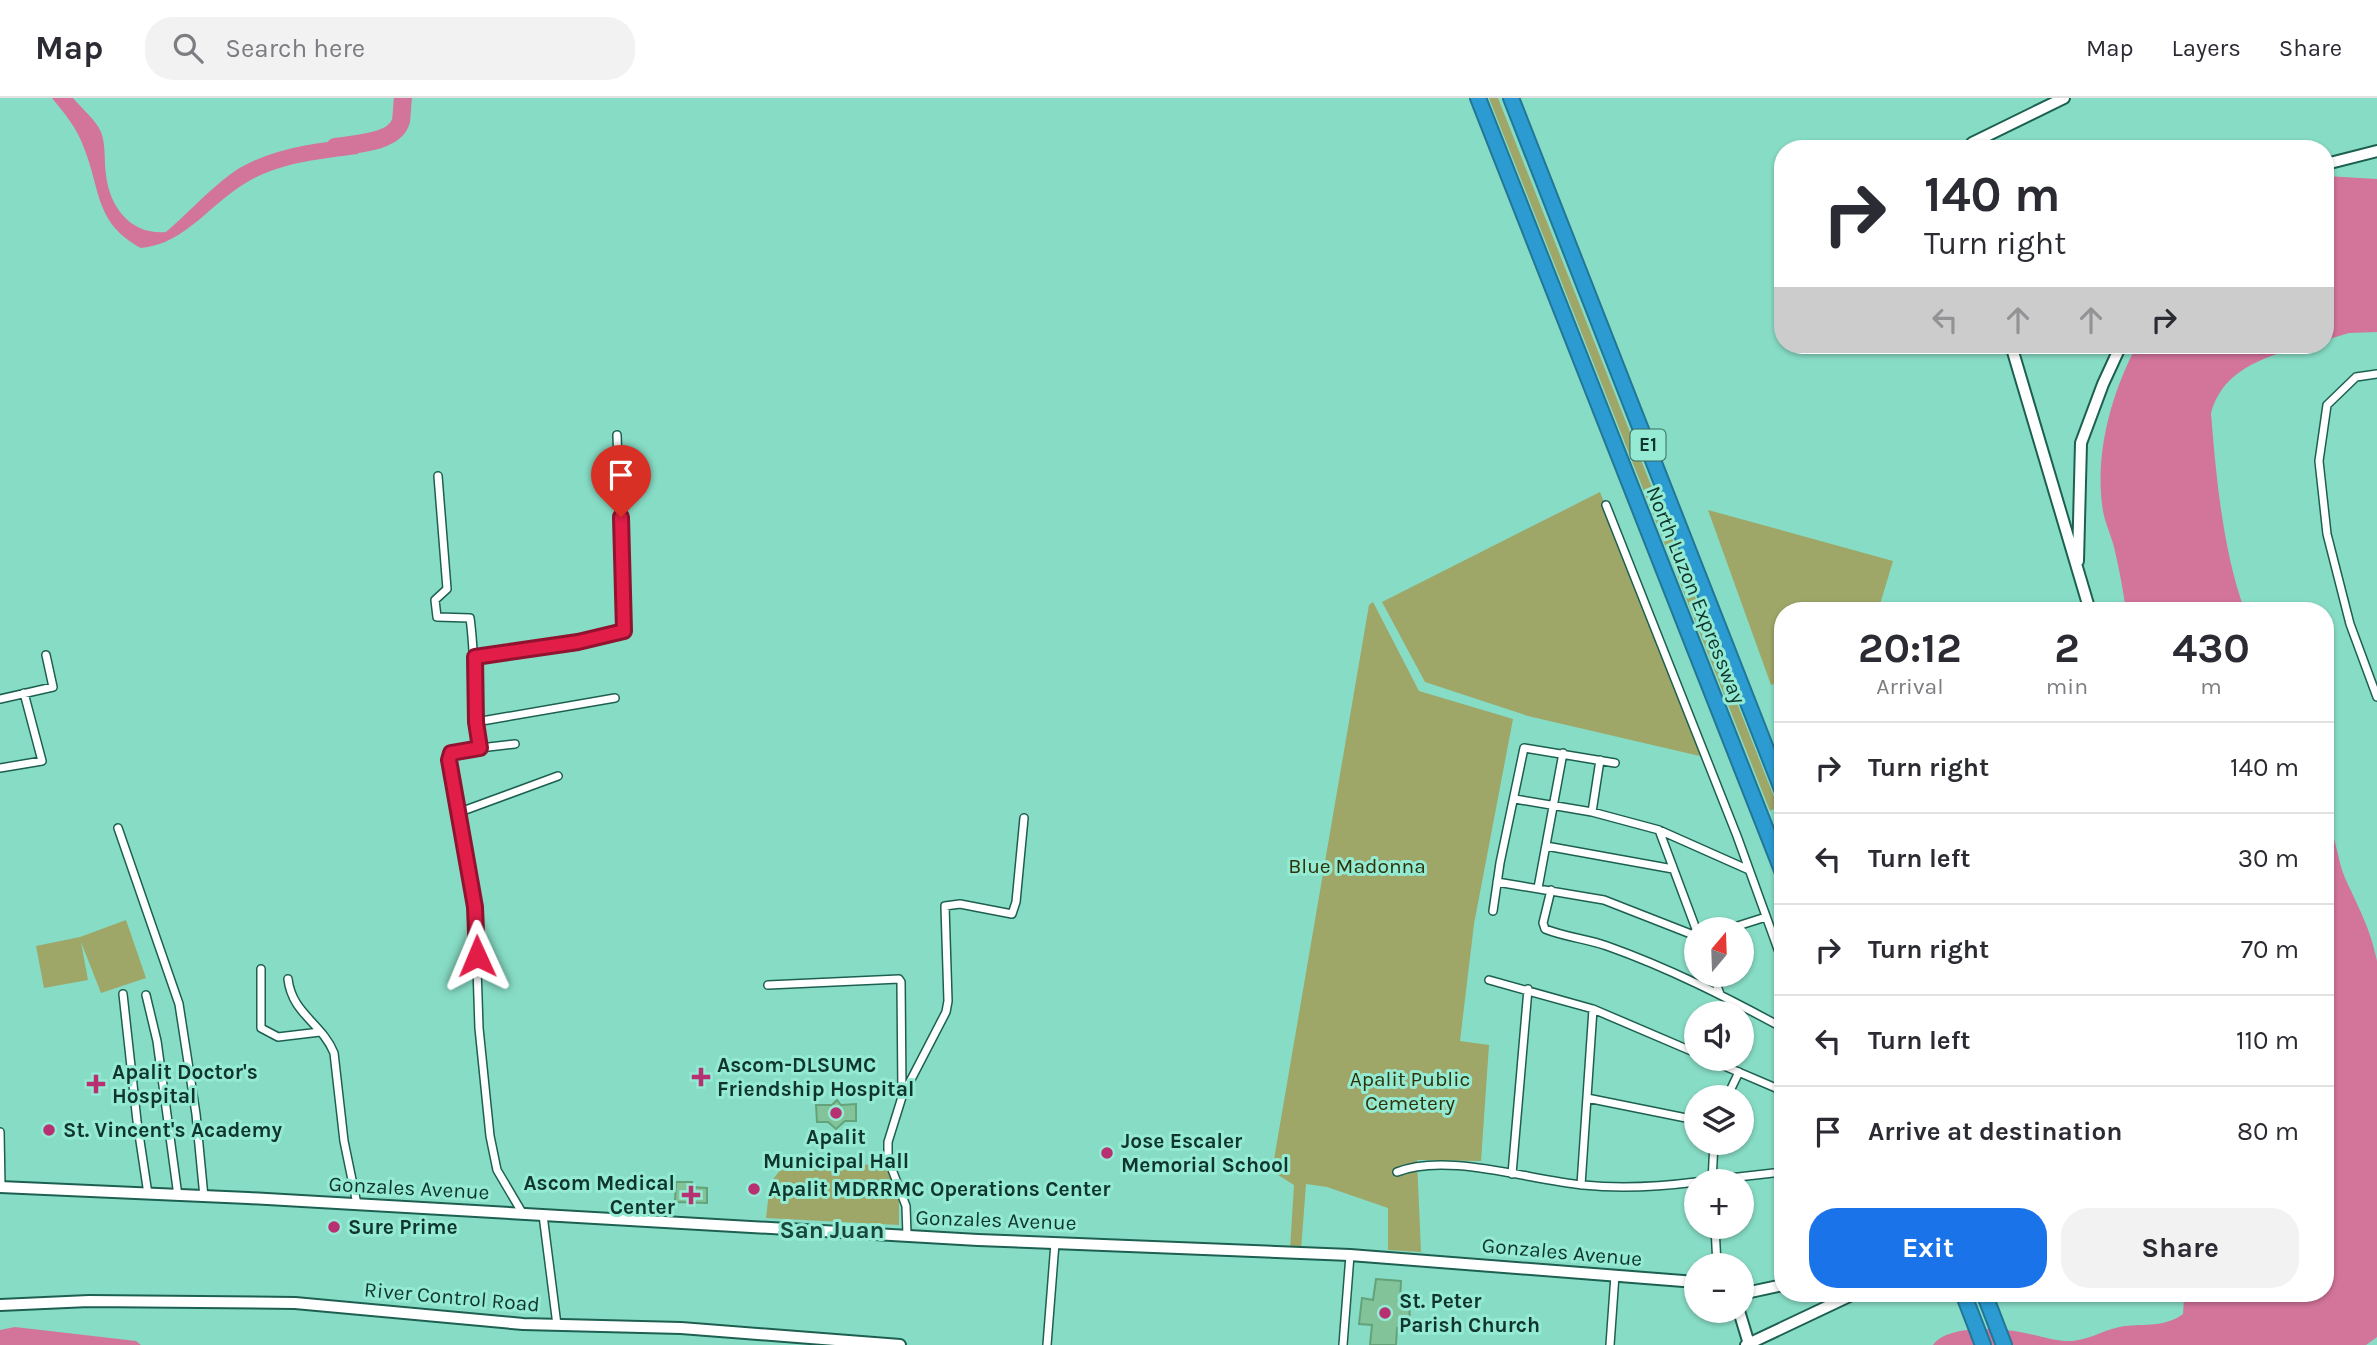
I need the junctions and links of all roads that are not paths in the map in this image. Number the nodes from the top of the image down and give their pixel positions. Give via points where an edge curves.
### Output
1 (1478, 98) edge
2 (1511, 98) edge
3 (2064, 98) edge
4 (1978, 140) edge
5 (2377, 151) edge
6 (2334, 162) edge
7 (2014, 354) edge
8 (2117, 354) edge
9 (2377, 374) edge
10 (617, 435) dead end
11 (438, 477) dead end
12 (1606, 505) dead end
13 (2078, 572) junction
14 (2087, 602) edge
15 (46, 655) dead end
16 (475, 657) junction
17 (24, 692) junction
18 (2377, 697) edge
19 (615, 698) dead end
20 (0, 699) edge
21 (476, 722) junction
22 (515, 744) dead end
23 (480, 748) junction
24 (1563, 753) junction
25 (1600, 761) junction
26 (1615, 764) dead end
27 (0, 768) edge
28 (1774, 769) edge
29 (558, 776) dead end
30 (1515, 799) junction
31 (1554, 806) junction
32 (460, 812) junction
33 (1592, 812) junction
34 (1024, 818) dead end
35 (118, 828) dead end
36 (1660, 830) junction
37 (1546, 846) junction
38 (1774, 850) edge
39 (1673, 869) junction
40 (1749, 870) junction
41 (1497, 882) junction
42 (1538, 888) junction
43 (1551, 890) junction
44 (1493, 911) dead end
45 (1691, 917) edge
46 (1766, 917) junction
47 (1754, 921) edge
48 (1684, 931) edge
49 (1774, 939) edge
50 (261, 970) dead end
51 (288, 979) dead end
52 (1489, 980) dead end
53 (768, 985) dead end
54 (1717, 987) edge
55 (1528, 989) junction
56 (123, 994) dead end
57 (1720, 994) junction
58 (146, 995) dead end
59 (1593, 1009) junction
60 (1774, 1023) edge
61 (320, 1032) junction
62 (1684, 1048) edge
63 (1739, 1072) joint
64 (1733, 1085) edge
65 (1774, 1087) edge
66 (902, 1097) junction
67 (1587, 1098) junction
68 (1684, 1118) edge
69 (0, 1132) edge
70 (1397, 1172) dead end
71 (1774, 1173) edge
72 (1512, 1174) junction
73 (1754, 1176) edge
74 (1684, 1183) edge
75 (1581, 1185) junction
76 (0, 1187) edge
77 (148, 1194) junction
78 (178, 1196) junction
79 (204, 1197) junction
80 (357, 1204) junction
81 (523, 1214) junction
82 (543, 1215) junction
83 (907, 1235) junction
84 (1055, 1243) junction
85 (1350, 1255) junction
86 (1615, 1275) junction
87 (1684, 1281) edge
88 (1774, 1287) edge
89 (1754, 1291) edge
90 (1837, 1302) edge
91 (1966, 1302) edge
92 (1987, 1302) edge
93 (0, 1305) edge
94 (1742, 1323) edge
95 (557, 1325) junction
96 (1748, 1344) edge
97 (897, 1345) edge
98 (1047, 1345) edge
99 (1343, 1345) edge
100 (1610, 1345) edge
101 (1983, 1345) edge
102 (2004, 1345) edge

1 - 38 highway, North Luzon Expressway / E1
2 - 28 highway, North Luzon Expressway / E1
3 - 4 main road
5 - 6 main road
7 - 13 main road
8 - 13 main road via 2081,443
9 - 18 street via 2356,377 2327,405 2319,461 2327,534 2350,624
10 - 16 street via 624,631
11 - 16 street via 447,589 436,598 437,617 470,618
12 - 40 street
13 - 14 main road
15 - 17 street via 52,688
16 - 21 street
17 - 20 street
17 - 27 street via 43,761
19 - 21 street
21 - 23 street
22 - 23 street
23 - 32 street via 451,753
24 - 25 street
24 - 30 street via 1524,748
24 - 31 street
25 - 26 street
25 - 33 street
29 - 32 street
30 - 31 street
30 - 41 street
31 - 33 street
31 - 37 street
32 - 81 street via 475,907 479,1028 490,1136 497,1170
33 - 36 street
34 - 66 street via 1012,914 960,904 945,906 946,1013
35 - 79 street via 179,1004
36 - 39 street
36 - 40 street
37 - 39 street
37 - 42 street
39 - 45 street
40 - 46 street
41 - 42 street
41 - 44 street
42 - 43 street
43 - 48 street via 1604,900
43 - 57 street via 1545,929 1605,945
46 - 47 street
46 - 49 street
50 - 61 street via 261,1028 278,1037
51 - 61 street via 290,997
52 - 55 street
53 - 66 street via 899,979
54 - 57 street
55 - 59 street
55 - 72 street
56 - 77 street
57 - 60 street
58 - 78 street via 157,1041
59 - 62 street
59 - 67 street
61 - 80 street via 334,1053
63 - 64 street
63 - 65 street
66 - 83 street via 888,1142 888,1160 906,1206
67 - 68 street
67 - 75 street
69 - 76 street
70 - 72 street via 1429,1164
71 - 73 street
72 - 75 street
74 - 75 street via 1639,1189
76 - 77 main road, Gonzales Avenue
77 - 78 main road, Gonzales Avenue
78 - 79 main road, Gonzales Avenue
79 - 80 main road, Gonzales Avenue
80 - 81 main road, Gonzales Avenue
81 - 82 main road, Gonzales Avenue
82 - 83 main road, Gonzales Avenue
82 - 95 street
83 - 84 main road, Gonzales Avenue
84 - 85 main road, Gonzales Avenue
84 - 98 street
85 - 86 main road, Gonzales Avenue
85 - 99 street
86 - 87 main road, Gonzales Avenue
86 - 100 street
88 - 89 main road
90 - 96 main road
91 - 101 highway
92 - 102 highway
93 - 95 main road, River Control Road via 295,1303
94 - 96 main road
95 - 97 main road, River Control Road via 681,1328

